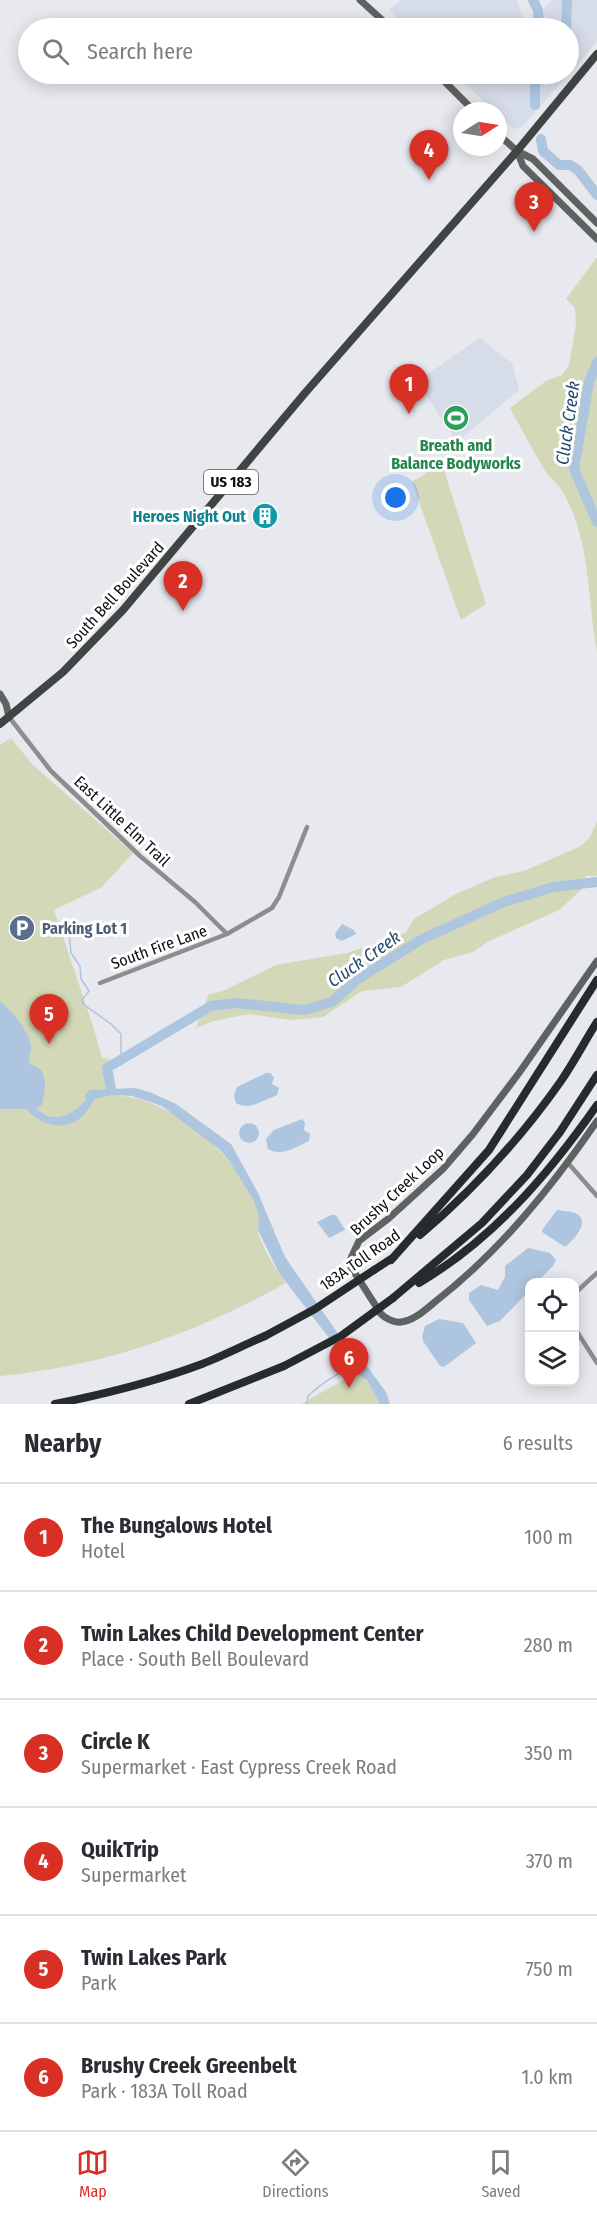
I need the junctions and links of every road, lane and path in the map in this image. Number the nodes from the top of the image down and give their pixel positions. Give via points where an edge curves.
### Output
1 (360, 0) edge
2 (380, 18) edge
3 (597, 54) edge
4 (579, 76) edge
5 (447, 84) edge
6 (573, 84) edge
7 (465, 102) edge
8 (507, 142) edge
9 (518, 151) junction
10 (596, 223) edge
11 (597, 238) edge
12 (0, 694) edge
13 (0, 710) edge
14 (9, 717) junction
15 (0, 724) edge
16 (307, 827) dead end
17 (227, 934) junction
18 (597, 961) edge
19 (597, 980) edge
20 (100, 983) dead end
21 (597, 1022) edge
22 (597, 1075) edge
23 (597, 1105) edge
24 (597, 1121) edge
25 (568, 1163) junction
26 (597, 1196) edge
27 (391, 1260) junction
28 (597, 1273) edge
29 (579, 1289) edge
30 (397, 1295) junction
31 (577, 1332) edge
32 (597, 1363) edge
33 (55, 1404) edge
34 (189, 1404) edge

1 - 2 main road
3 - 4 main road, US 183
5 - 7 main road
6 - 9 main road, US 183
8 - 9 main road
9 - 10 main road via 533,159
9 - 11 main road via 523,166
9 - 14 main road, South Bell Boulevard / US 183 via 305,393 123,610 63,672
12 - 14 main road
13 - 14 main road
14 - 15 main road, South Bell Boulevard / US 183
14 - 17 street, East Little Elm Trail via 51,771
16 - 17 street, South Fire Lane via 272,908
17 - 20 street, South Fire Lane
18 - 25 main road, Brushy Creek Loop via 466,1143 443,1169 359,1241 351,1258 355,1276 385,1318 400,1323 415,1317 508,1235
19 - 27 highway via 489,1150
21 - 27 highway, 183A Toll Road via 561,1081 524,1130 456,1204
22 - 30 highway via 527,1175 482,1223
23 - 30 highway via 546,1172 496,1225 448,1266
24 - 25 main road, Brushy Creek Loop
25 - 26 street
27 - 33 highway, 183A Toll Road, bridge via 315,1309 203,1363 104,1394
28 - 29 street
30 - 34 highway, bridge via 341,1336 284,1366
31 - 32 street

